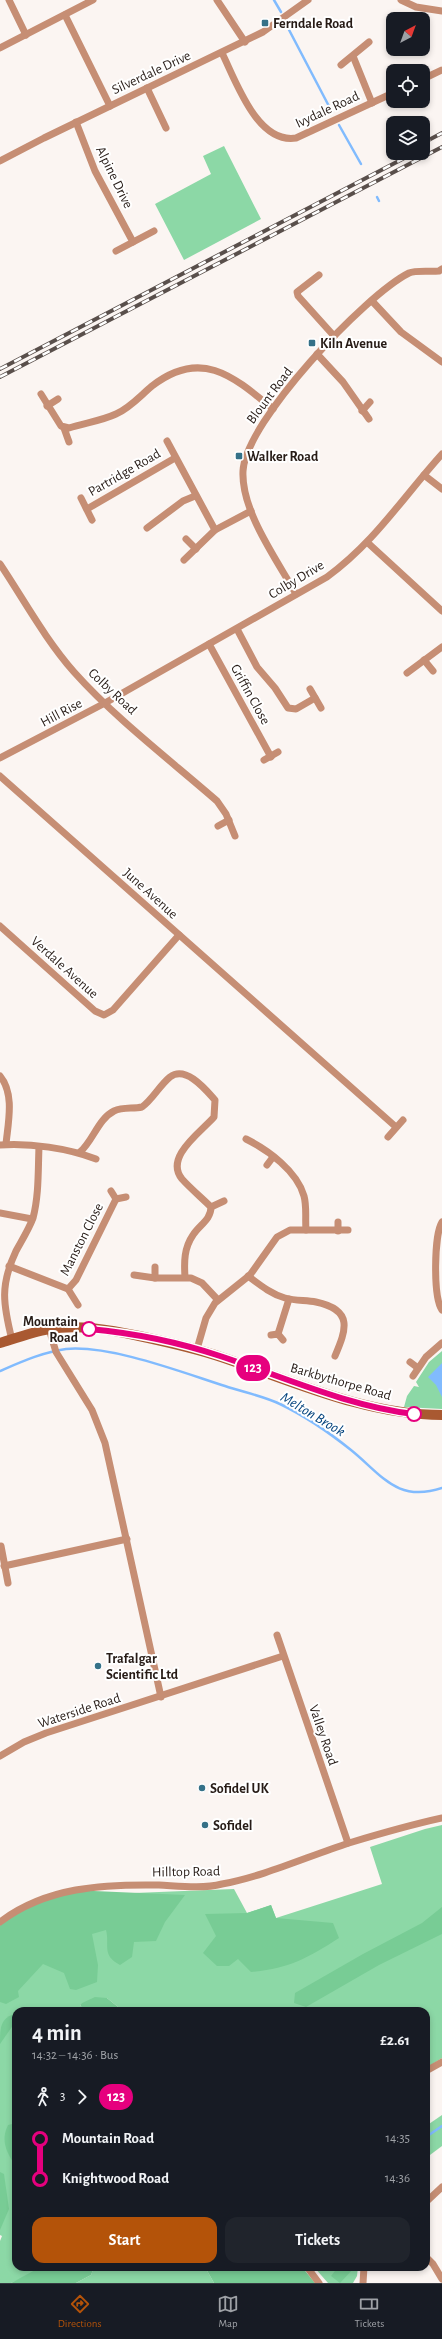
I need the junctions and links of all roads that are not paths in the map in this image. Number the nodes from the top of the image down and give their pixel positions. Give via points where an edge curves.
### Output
1 (9, 0) edge
2 (94, 0) edge
3 (217, 0) edge
4 (308, 0) edge
5 (401, 0) edge
6 (442, 11) edge
7 (65, 15) junction
8 (26, 35) junction
9 (245, 42) junction
10 (369, 42) dead end
11 (0, 48) edge
12 (222, 53) junction
13 (353, 56) junction
14 (341, 65) dead end
15 (442, 70) edge
16 (430, 76) edge
17 (147, 88) junction
18 (386, 96) edge
19 (372, 103) junction
20 (110, 106) junction
21 (76, 122) junction
22 (166, 128) dead end
23 (0, 161) edge
24 (154, 231) dead end
25 (134, 242) junction
26 (116, 251) dead end
27 (441, 271) edge
28 (319, 275) dead end
29 (372, 300) junction
30 (334, 336) junction
31 (317, 354) junction
32 (442, 362) edge
33 (41, 394) dead end
34 (58, 399) dead end
35 (370, 402) dead end
36 (48, 406) junction
37 (273, 409) junction
38 (362, 411) junction
39 (370, 419) dead end
40 (64, 428) junction
41 (167, 441) dead end
42 (69, 442) dead end
43 (442, 454) edge
44 (175, 458) junction
45 (424, 475) junction
46 (442, 489) edge
47 (196, 496) junction
48 (81, 498) dead end
49 (87, 509) junction
50 (251, 511) junction
51 (92, 520) dead end
52 (147, 528) dead end
53 (215, 530) junction
54 (186, 539) dead end
55 (368, 542) junction
56 (196, 549) junction
57 (184, 560) dead end
58 (0, 564) edge
59 (296, 594) junction
60 (442, 611) edge
61 (237, 629) junction
62 (209, 644) junction
63 (442, 647) edge
64 (424, 660) junction
65 (433, 671) dead end
66 (407, 673) dead end
67 (133, 687) joint
68 (310, 689) dead end
69 (315, 698) junction
70 (105, 703) junction
71 (321, 708) dead end
72 (278, 752) dead end
73 (271, 756) junction
74 (0, 758) edge
75 (264, 760) dead end
76 (0, 776) edge
77 (229, 820) junction
78 (218, 826) dead end
79 (236, 836) dead end
80 (0, 926) edge
81 (179, 935) junction
82 (0, 1076) edge
83 (403, 1120) dead end
84 (396, 1128) junction
85 (388, 1137) dead end
86 (246, 1139) dead end
87 (3, 1144) edge
88 (39, 1147) junction
89 (80, 1152) junction
90 (273, 1157) junction
91 (96, 1159) dead end
92 (267, 1165) dead end
93 (111, 1191) dead end
94 (126, 1197) dead end
95 (116, 1199) junction
96 (224, 1201) dead end
97 (211, 1207) junction
98 (0, 1213) edge
99 (32, 1219) junction
100 (338, 1222) dead end
101 (442, 1222) edge
102 (306, 1230) junction
103 (338, 1230) junction
104 (348, 1230) dead end
105 (440, 1262) edge
106 (9, 1266) junction
107 (155, 1267) dead end
108 (134, 1275) dead end
109 (248, 1276) junction
110 (185, 1277) junction
111 (155, 1278) junction
112 (68, 1289) junction
113 (289, 1299) junction
114 (218, 1300) junction
115 (78, 1305) dead end
116 (442, 1310) edge
117 (49, 1329) junction
118 (12, 1340) junction
119 (283, 1340) dead end
120 (0, 1343) edge
121 (442, 1343) edge
122 (197, 1350) junction
123 (335, 1356) dead end
124 (410, 1362) dead end
125 (418, 1368) junction
126 (413, 1376) dead end
127 (442, 1415) edge
128 (127, 1539) junction
129 (1, 1546) edge
130 (4, 1566) junction
131 (8, 1583) dead end
132 (277, 1635) dead end
133 (283, 1656) junction
134 (161, 1697) junction
135 (0, 1756) edge
136 (442, 1818) edge
137 (348, 1843) junction
138 (0, 1922) edge
139 (442, 2062) edge
140 (430, 2069) edge
141 (442, 2187) edge
142 (430, 2198) edge
143 (430, 2261) edge
144 (310, 2271) edge
145 (364, 2271) edge
146 (442, 2279) edge
147 (319, 2283) edge
148 (363, 2283) edge

1 - 8 street
2 - 7 street
3 - 9 street
4 - 9 street, Silverdale Drive
5 - 6 street via 416,7
7 - 8 street
7 - 20 street
8 - 11 street
9 - 12 street, Silverdale Drive
10 - 13 street
12 - 17 street, Silverdale Drive
12 - 19 street, Ivydale Road via 257,119 271,134 279,138 296,138
13 - 14 street
13 - 19 street
15 - 16 street
17 - 20 street, Silverdale Drive
17 - 22 street
18 - 19 street, Ivydale Road
20 - 21 street, Silverdale Drive
21 - 23 street, Silverdale Drive
21 - 25 street, Alpine Drive via 95,171
24 - 25 street
25 - 26 street
27 - 29 street, Blount Road via 411,272
28 - 30 street via 297,292
29 - 30 street, Blount Road
29 - 32 street via 401,332
30 - 31 street, Blount Road
31 - 37 street, Blount Road
31 - 38 street via 343,382
33 - 36 street
34 - 36 street
35 - 38 street
36 - 40 street via 56,421
37 - 40 street via 228,374 199,367 183,368 168,374 116,414
37 - 50 street, Blount Road via 251,441 243,469 245,496
38 - 39 street
40 - 42 street
41 - 44 street
43 - 45 street, Colby Drive
44 - 47 street
44 - 49 street, Partridge Road
45 - 46 street
45 - 55 street, Colby Drive
47 - 52 street via 183,501
47 - 53 street
48 - 49 street, Partridge Road
49 - 51 street, Partridge Road
50 - 53 street
50 - 59 street, Blount Road
53 - 56 street
54 - 56 street
55 - 59 street, Colby Drive via 349,561 327,577
55 - 60 street
56 - 57 street
58 - 70 street, Colby Road via 53,646 74,672
59 - 61 street, Colby Drive
61 - 62 street, Colby Drive
61 - 69 street via 257,667 288,708 296,709
62 - 67 street, Colby Drive
62 - 73 street, Griffin Close
63 - 64 street
64 - 65 street
64 - 66 street
67 - 70 street, Hill Rise
68 - 69 street
69 - 71 street
70 - 74 street, Hill Rise
70 - 77 street, Colby Road via 217,801
72 - 73 street
73 - 75 street
76 - 81 street, June Avenue
77 - 78 street
77 - 79 street, Colby Road
80 - 81 street, Verdale Avenue via 95,1012 104,1015 113,1010
81 - 84 street, June Avenue via 282,1032
82 - 87 street via 9,1096
83 - 84 street
84 - 85 street
86 - 90 street
87 - 88 street
88 - 89 street
88 - 99 street via 37,1197
89 - 91 street
89 - 97 street via 109,1115 124,1108 142,1107 170,1077 177,1074 190,1077 215,1100 216,1111 199,1135 181,1151 178,1171 182,1179
90 - 92 street
90 - 102 street via 291,1173 302,1189
93 - 95 street, Manston Close
94 - 95 street, Manston Close
95 - 112 street, Manston Close via 76,1280
96 - 97 street
97 - 110 street via 208,1218 193,1234 187,1246 184,1256
98 - 99 street
99 - 106 street
100 - 103 street
101 - 105 street via 438,1234
102 - 103 street
102 - 109 street via 290,1230 277,1237
103 - 104 street
105 - 116 street via 437,1298
106 - 112 street, Manston Close
106 - 118 street via 3,1300
107 - 111 street
108 - 111 street
109 - 113 street via 267,1290
109 - 114 street
110 - 111 street
110 - 114 street via 202,1283
112 - 115 street, Manston Close
113 - 119 street via 274,1334
113 - 123 street via 318,1302 341,1316 348,1332
114 - 122 street via 206,1318
117 - 118 street, Barkbythorpe Road
117 - 122 street, Barkbythorpe Road via 88,1328 117,1332
117 - 128 street via 60,1358 97,1419
118 - 120 street, Barkbythorpe Road
121 - 125 street
122 - 127 street, Barkbythorpe Road via 353,1401 403,1413
124 - 125 street
125 - 126 street
128 - 130 street
128 - 134 street
129 - 130 street
130 - 131 street
132 - 133 street, Valley Road
133 - 134 street, Waterside Road
133 - 137 street, Valley Road
134 - 135 street, Waterside Road via 46,1733
136 - 137 street, Hilltop Road
137 - 138 street, Hilltop Road via 249,1878 221,1885 140,1885 58,1892 22,1908
139 - 140 street
141 - 142 street
143 - 146 street
144 - 147 street
145 - 148 street

